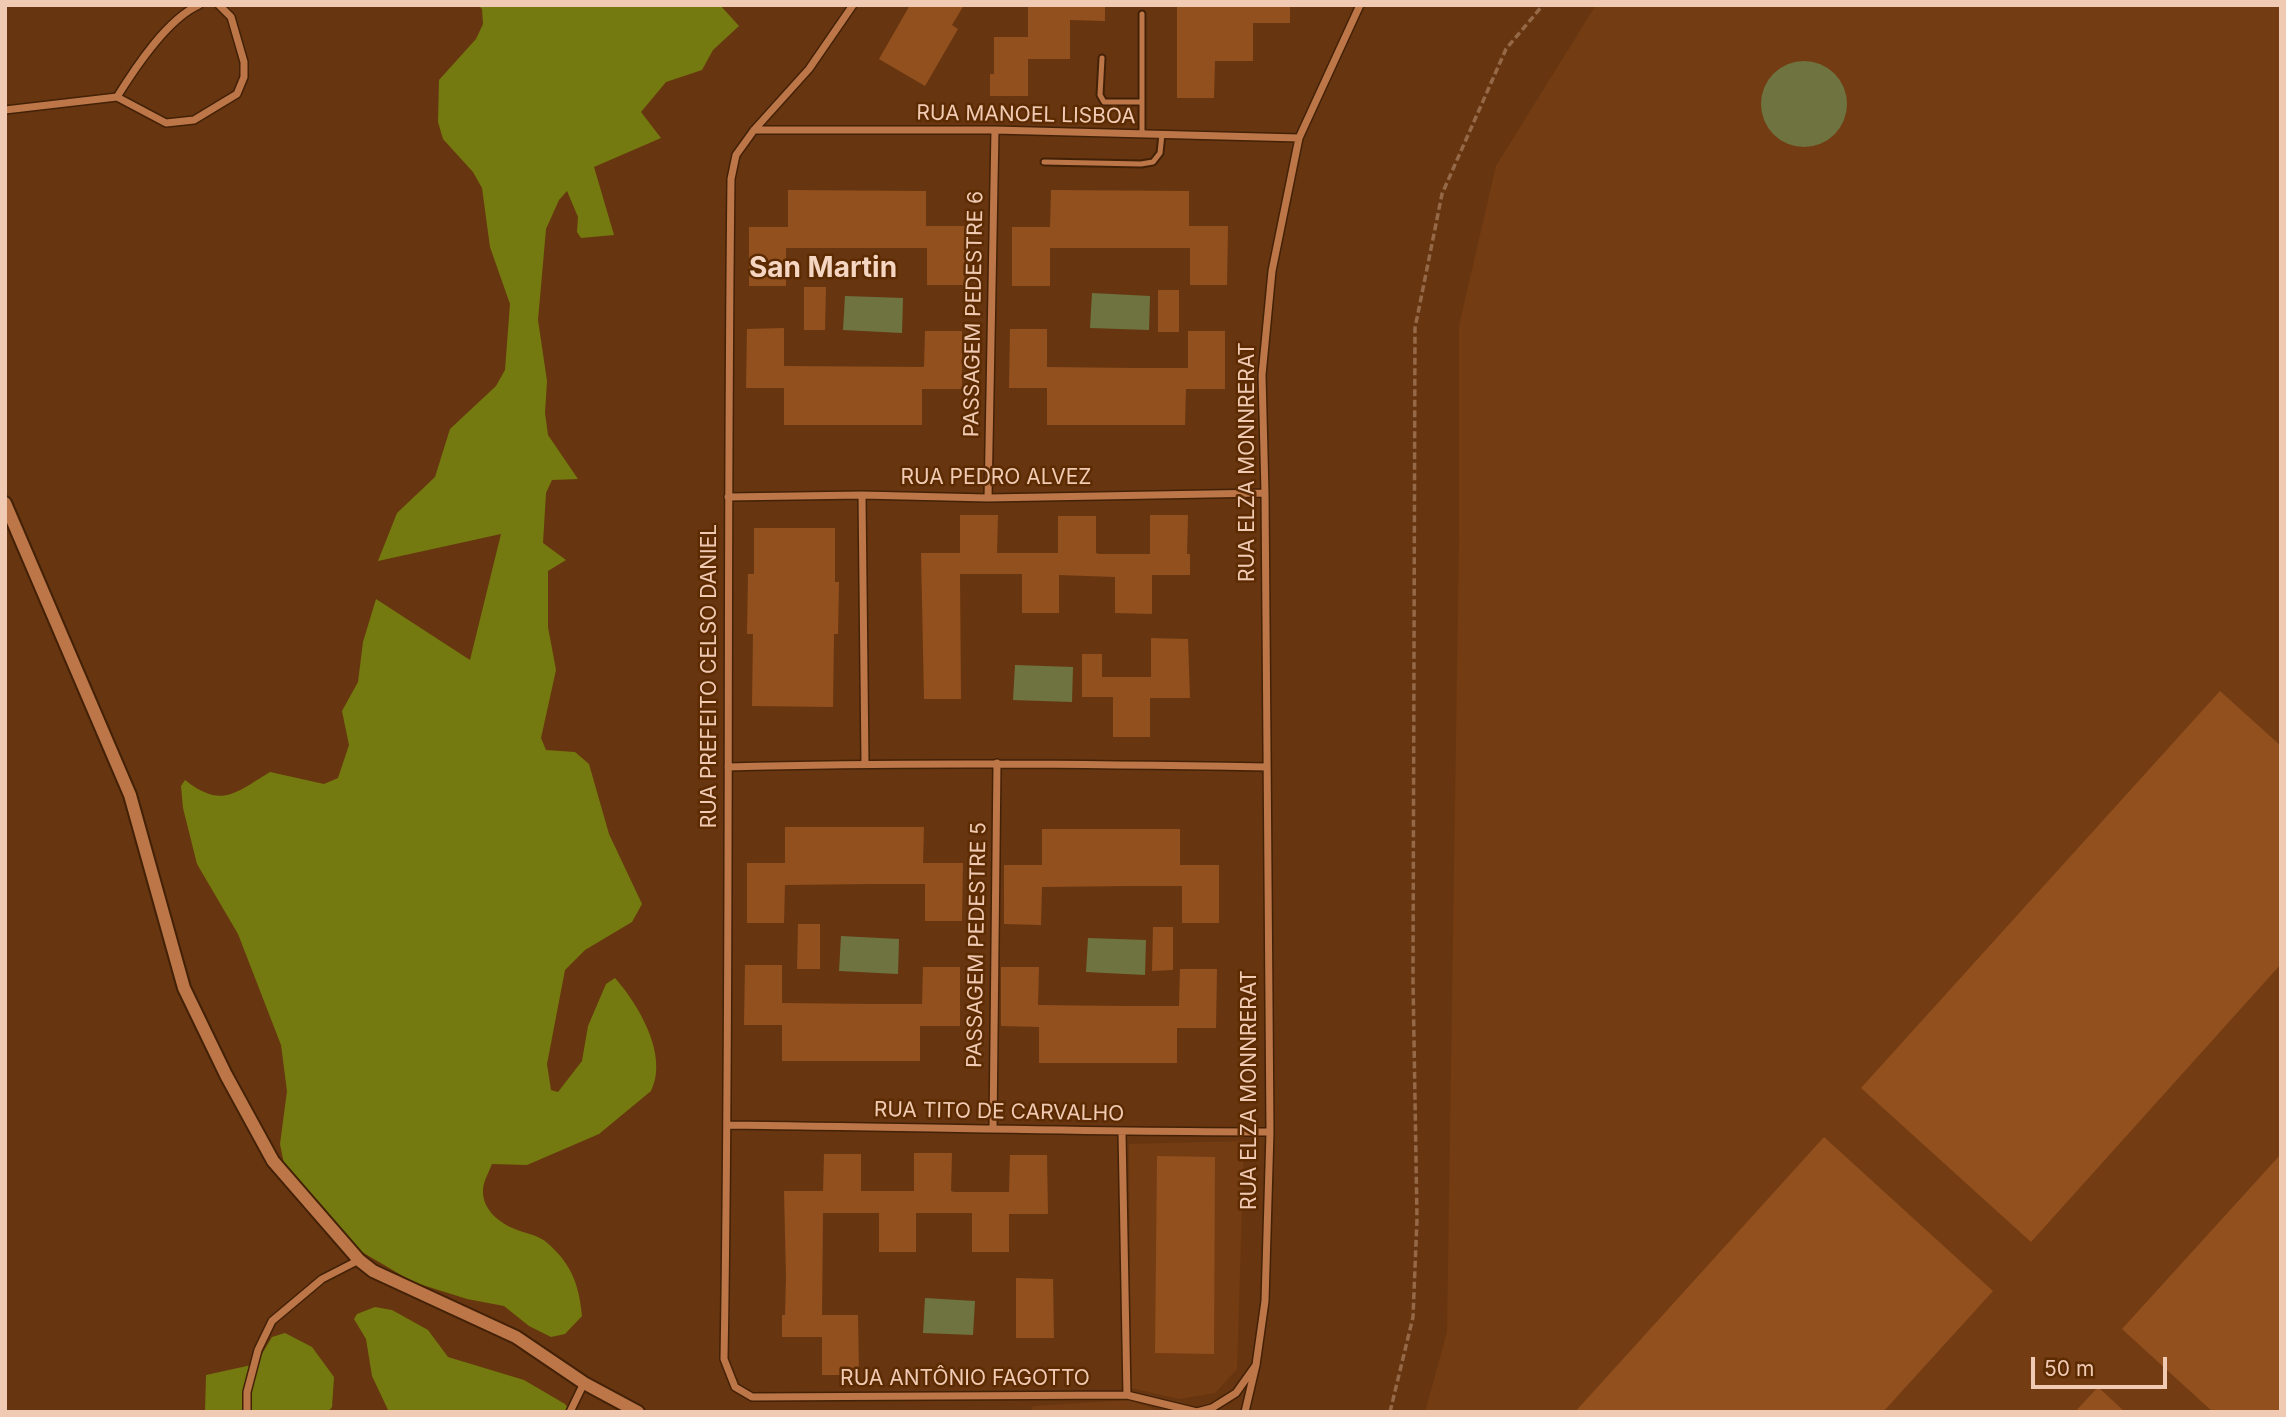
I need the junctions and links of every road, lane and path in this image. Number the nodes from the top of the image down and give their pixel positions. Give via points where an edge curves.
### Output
1 (199, 5) edge
2 (219, 5) edge
3 (853, 5) edge
4 (1360, 5) edge
5 (1543, 5) edge
6 (1142, 14) dead end
7 (1102, 58) dead end
8 (117, 97) junction
9 (1142, 102) junction
10 (5, 110) edge
11 (754, 130) junction
12 (995, 130) junction
13 (1142, 134) junction
14 (1162, 135) junction
15 (1298, 138) junction
16 (1044, 162) dead end
17 (1265, 493) junction
18 (862, 495) junction
19 (727, 497) junction
20 (988, 498) junction
21 (5, 503) edge
22 (865, 763) junction
23 (997, 763) junction
24 (728, 767) junction
25 (1266, 767) junction
26 (728, 1125) junction
27 (993, 1128) junction
28 (1122, 1132) junction
29 (1270, 1132) junction
30 (359, 1260) junction
31 (1256, 1365) junction
32 (584, 1383) junction
33 (735, 1387) joint
34 (1127, 1395) junction
35 (247, 1412) edge
36 (570, 1412) edge
37 (638, 1412) edge
38 (1245, 1412) edge
39 (1390, 1412) edge

1 - 8 street via 186,11 165,33 132,71
2 - 8 street via 231,17 244,62 237,94 194,120 166,123
3 - 11 street, RUA PREFEITO CELSO DANIEL via 809,69
4 - 15 street, RUA ELZA MONNRERAT
5 - 39 path via 1506,49 1443,194 1415,328 1412,979 1416,1219 1413,1317
6 - 9 lane
7 - 9 lane via 1100,95 1104,102
8 - 10 street
9 - 13 lane
11 - 12 street, RUA MANOEL LISBOA
11 - 19 street, RUA PREFEITO CELSO DANIEL via 736,155 731,179
12 - 13 street, RUA MANOEL LISBOA
12 - 20 street, PASSAGEM PEDESTRE 6
13 - 14 street, RUA MANOEL LISBOA
14 - 15 street, RUA MANOEL LISBOA
14 - 16 lane via 1160,153 1153,162
15 - 17 street, RUA ELZA MONNRERAT via 1272,271 1262,375
17 - 20 street, RUA PEDRO ALVEZ
17 - 25 street, RUA ELZA MONNRERAT
18 - 19 street, RUA PEDRO ALVEZ
18 - 20 street, RUA PEDRO ALVEZ
18 - 22 street
19 - 24 street, RUA PREFEITO CELSO DANIEL
21 - 30 street via 130,795 184,988 273,1161
22 - 23 street
22 - 24 street
23 - 25 street
23 - 27 street, PASSAGEM PEDESTRE 5
24 - 26 street, RUA PREFEITO CELSO DANIEL
25 - 29 street, RUA ELZA MONNRERAT
26 - 27 street, RUA TITO DE CARVALHO
26 - 33 street, RUA PREFEITO CELSO DANIEL via 724,1359
27 - 28 street, RUA TITO DE CARVALHO
28 - 29 street, RUA TITO DE CARVALHO
28 - 34 street
29 - 31 street, RUA ELZA MONNRERAT via 1265,1301
30 - 32 street via 516,1338
30 - 35 street via 322,1279 272,1321 258,1350
31 - 34 street, RUA ANTÔNIO FAGOTTO via 1236,1393 1197,1412
31 - 38 street, RUA ELZA MONNRERAT
32 - 36 street
32 - 37 street
33 - 34 street, RUA ANTÔNIO FAGOTTO via 752,1397

